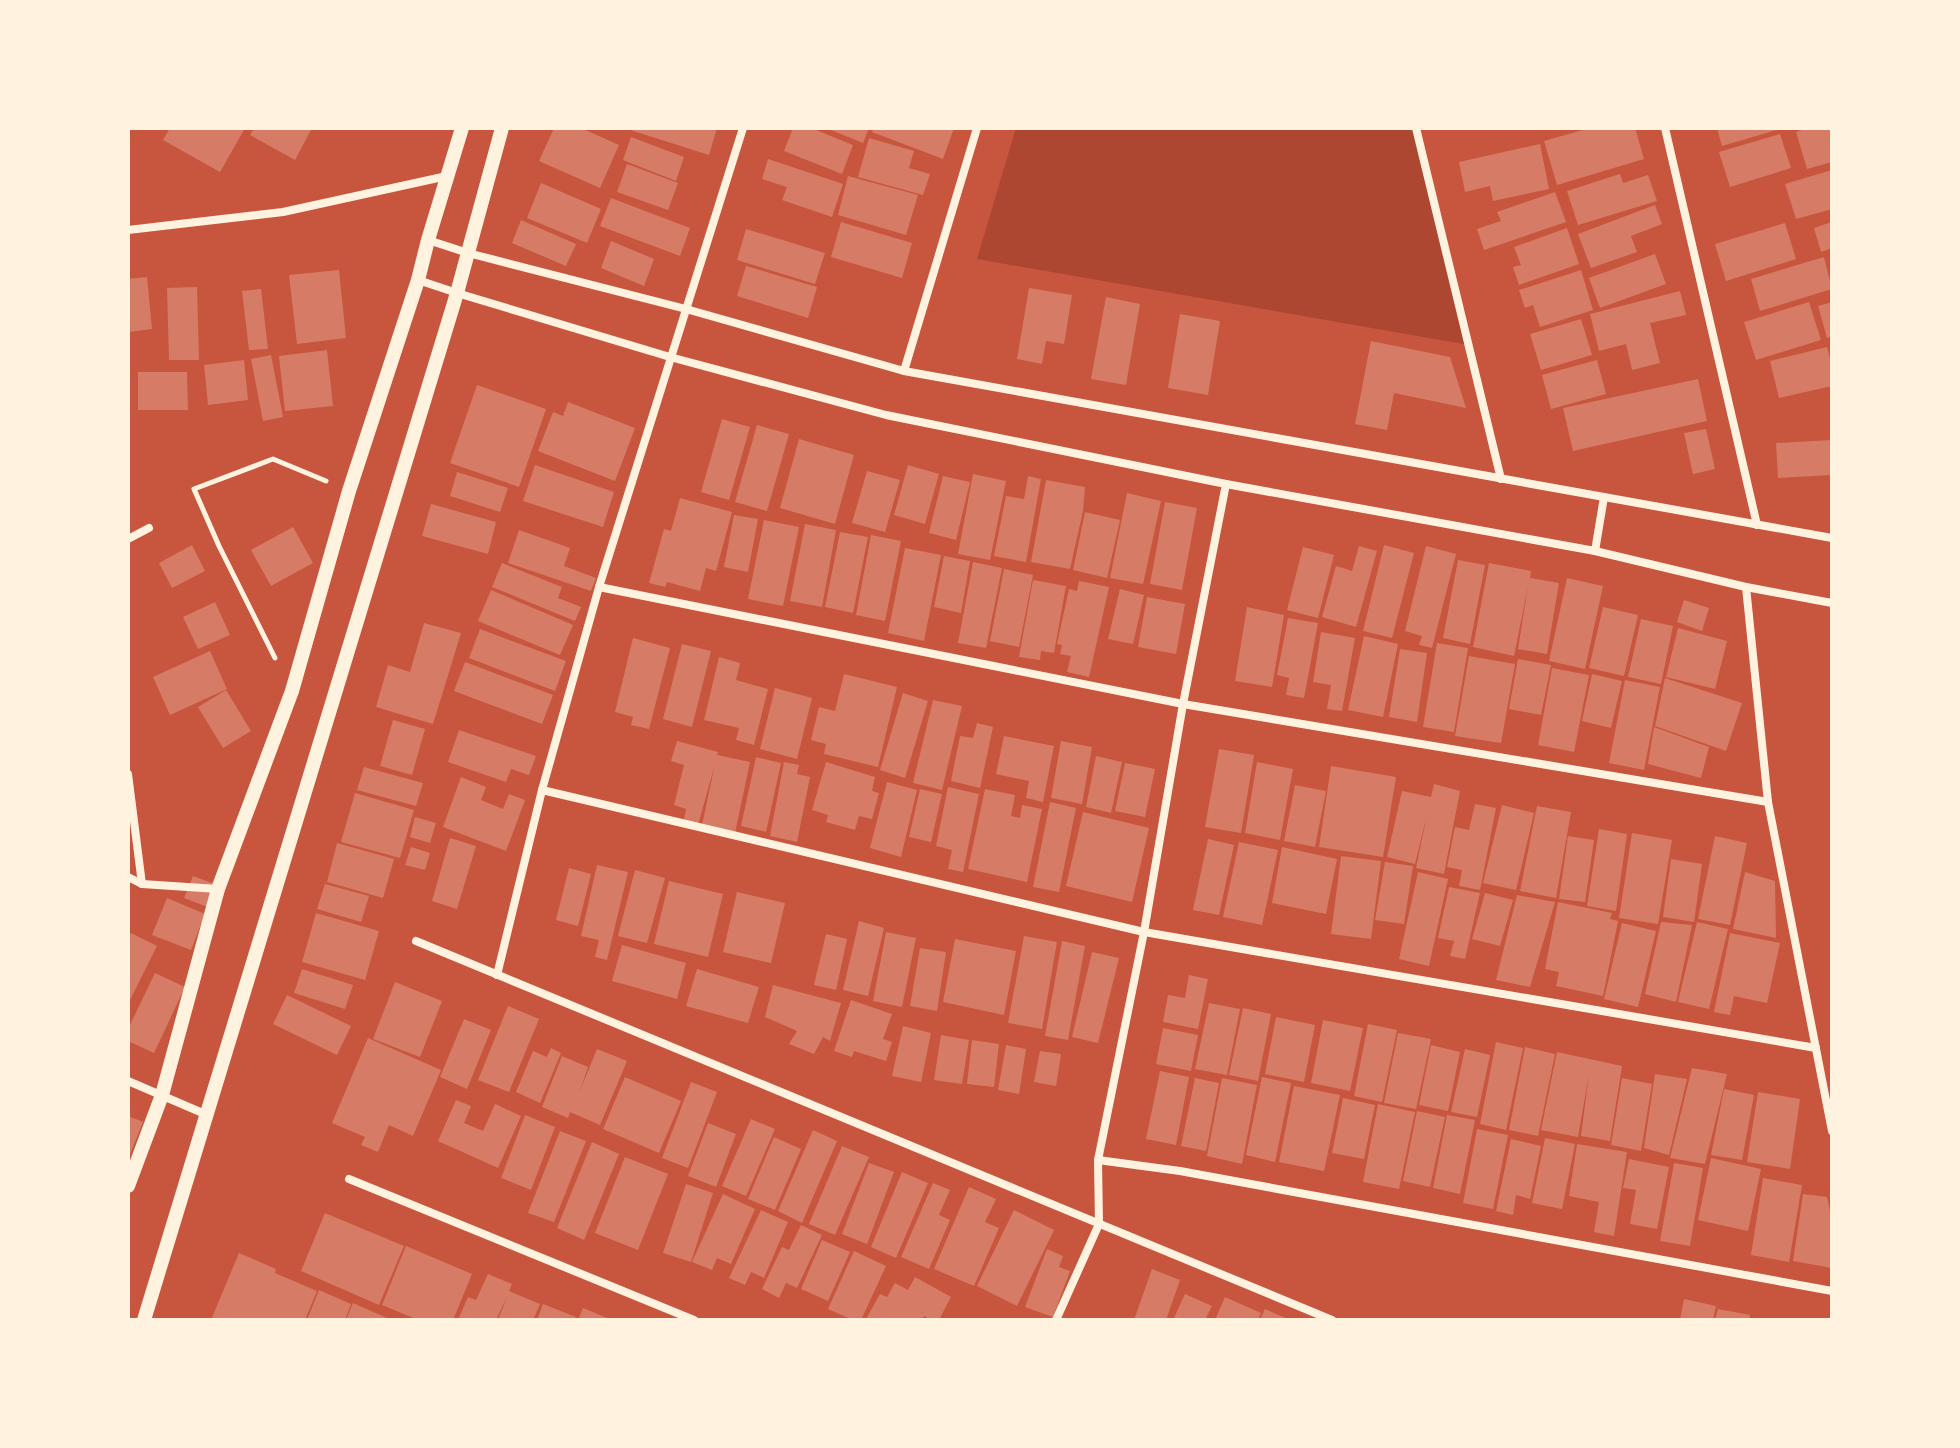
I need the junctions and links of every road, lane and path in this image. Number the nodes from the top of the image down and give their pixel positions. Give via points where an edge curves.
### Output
1 (462, 128) edge
2 (502, 128) edge
3 (743, 128) edge
4 (977, 128) edge
5 (1416, 128) edge
6 (1665, 128) edge
7 (447, 176) junction
8 (128, 230) edge
9 (428, 240) junction
10 (468, 253) junction
11 (418, 280) junction
12 (457, 293) junction
13 (686, 309) junction
14 (670, 357) junction
15 (904, 371) junction
16 (1501, 479) junction
17 (1226, 484) junction
18 (349, 491) junction
19 (1604, 497) junction
20 (1757, 525) junction
21 (149, 528) dead end
22 (1832, 538) edge
23 (128, 539) edge
24 (1595, 551) junction
25 (599, 587) junction
26 (1746, 587) junction
27 (1832, 603) edge
28 (292, 691) junction
29 (1183, 704) junction
30 (128, 774) edge
31 (542, 790) junction
32 (1768, 802) junction
33 (128, 877) edge
34 (142, 884) junction
35 (218, 889) junction
36 (1144, 932) junction
37 (416, 941) dead end
38 (497, 975) junction
39 (1816, 1048) junction
40 (128, 1081) edge
41 (162, 1095) junction
42 (205, 1114) junction
43 (1832, 1131) edge
44 (1098, 1160) junction
45 (349, 1179) dead end
46 (128, 1186) edge
47 (1099, 1224) junction
48 (1832, 1291) edge
49 (144, 1320) edge
50 (694, 1320) edge
51 (1056, 1320) edge
52 (1332, 1320) edge

1 - 7 street
2 - 10 street
3 - 13 street
4 - 15 street
5 - 16 street
6 - 20 street
7 - 8 street via 283,212
7 - 9 street
9 - 10 street
9 - 11 street
10 - 12 street
10 - 13 street
11 - 12 street
11 - 18 street
12 - 14 street
12 - 42 street
13 - 14 street
13 - 15 street
14 - 17 street via 886,415
14 - 25 street
15 - 16 street
16 - 19 street
17 - 24 street
17 - 29 street
18 - 28 street
18 - 28 path via 273,459 194,489
19 - 20 street
19 - 24 street
20 - 22 street
21 - 23 street
24 - 26 street
25 - 29 street
25 - 31 street
26 - 27 street
26 - 32 street
28 - 35 street
29 - 32 street
29 - 36 street
30 - 34 street
31 - 36 street
31 - 38 street
32 - 39 street
33 - 34 street
34 - 35 street
35 - 41 street
36 - 39 street
36 - 44 street
37 - 38 street
38 - 47 street
39 - 43 street
40 - 41 street
41 - 42 street
41 - 46 street
42 - 49 street
44 - 47 street
44 - 48 street
45 - 50 street
47 - 51 street
47 - 52 street

